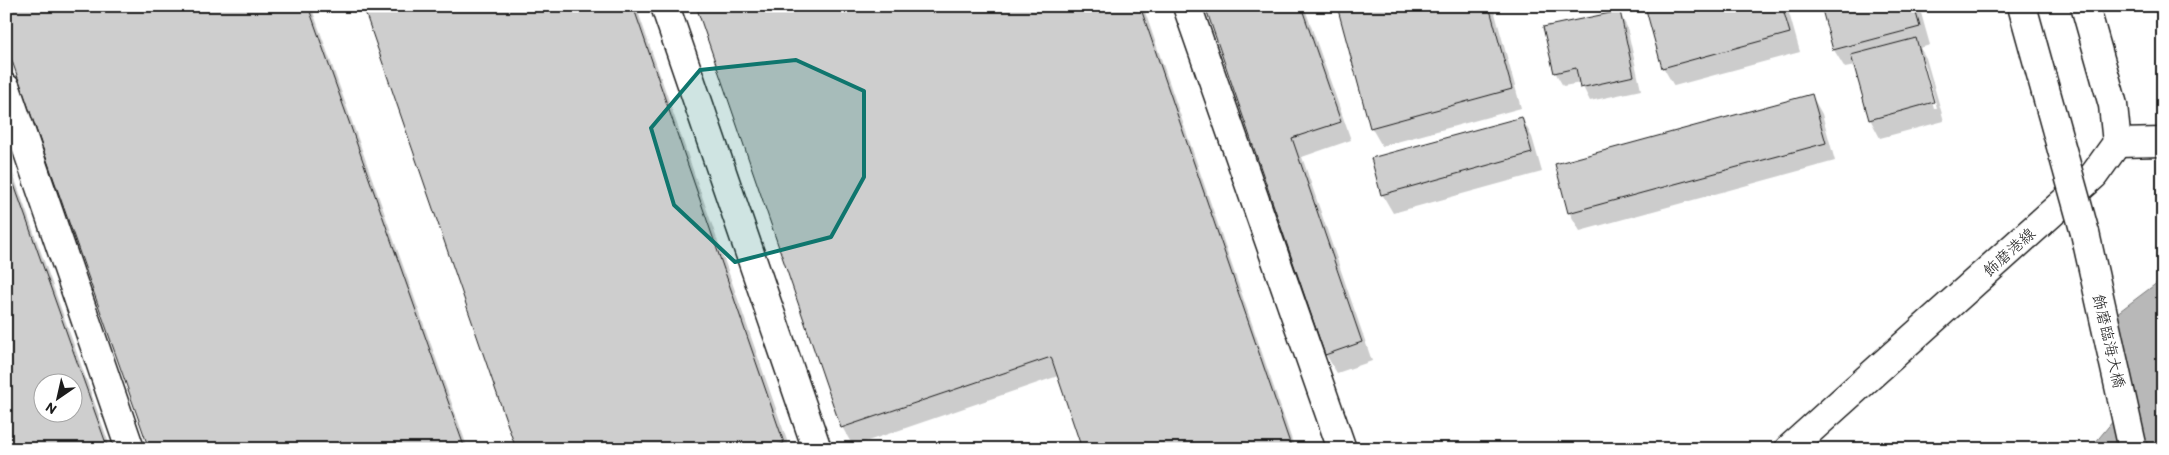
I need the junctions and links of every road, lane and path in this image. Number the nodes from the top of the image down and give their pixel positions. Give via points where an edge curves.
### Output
1 (665, 6) edge
2 (1187, 6) edge
3 (2022, 6) edge
4 (2085, 6) edge
5 (6, 88) edge
6 (2163, 142) edge
7 (2117, 143) junction
8 (130, 449) edge
9 (817, 449) edge
10 (1342, 449) edge
11 (1789, 449) edge
12 (2133, 449) edge

1 - 9 main road
2 - 10 main road
3 - 12 main road, 飾磨臨海大橋, bridge via 2085,233
4 - 7 main road via 2113,105
5 - 8 main road
6 - 7 main road
7 - 11 main road, 飾磨港線 via 2094,175

